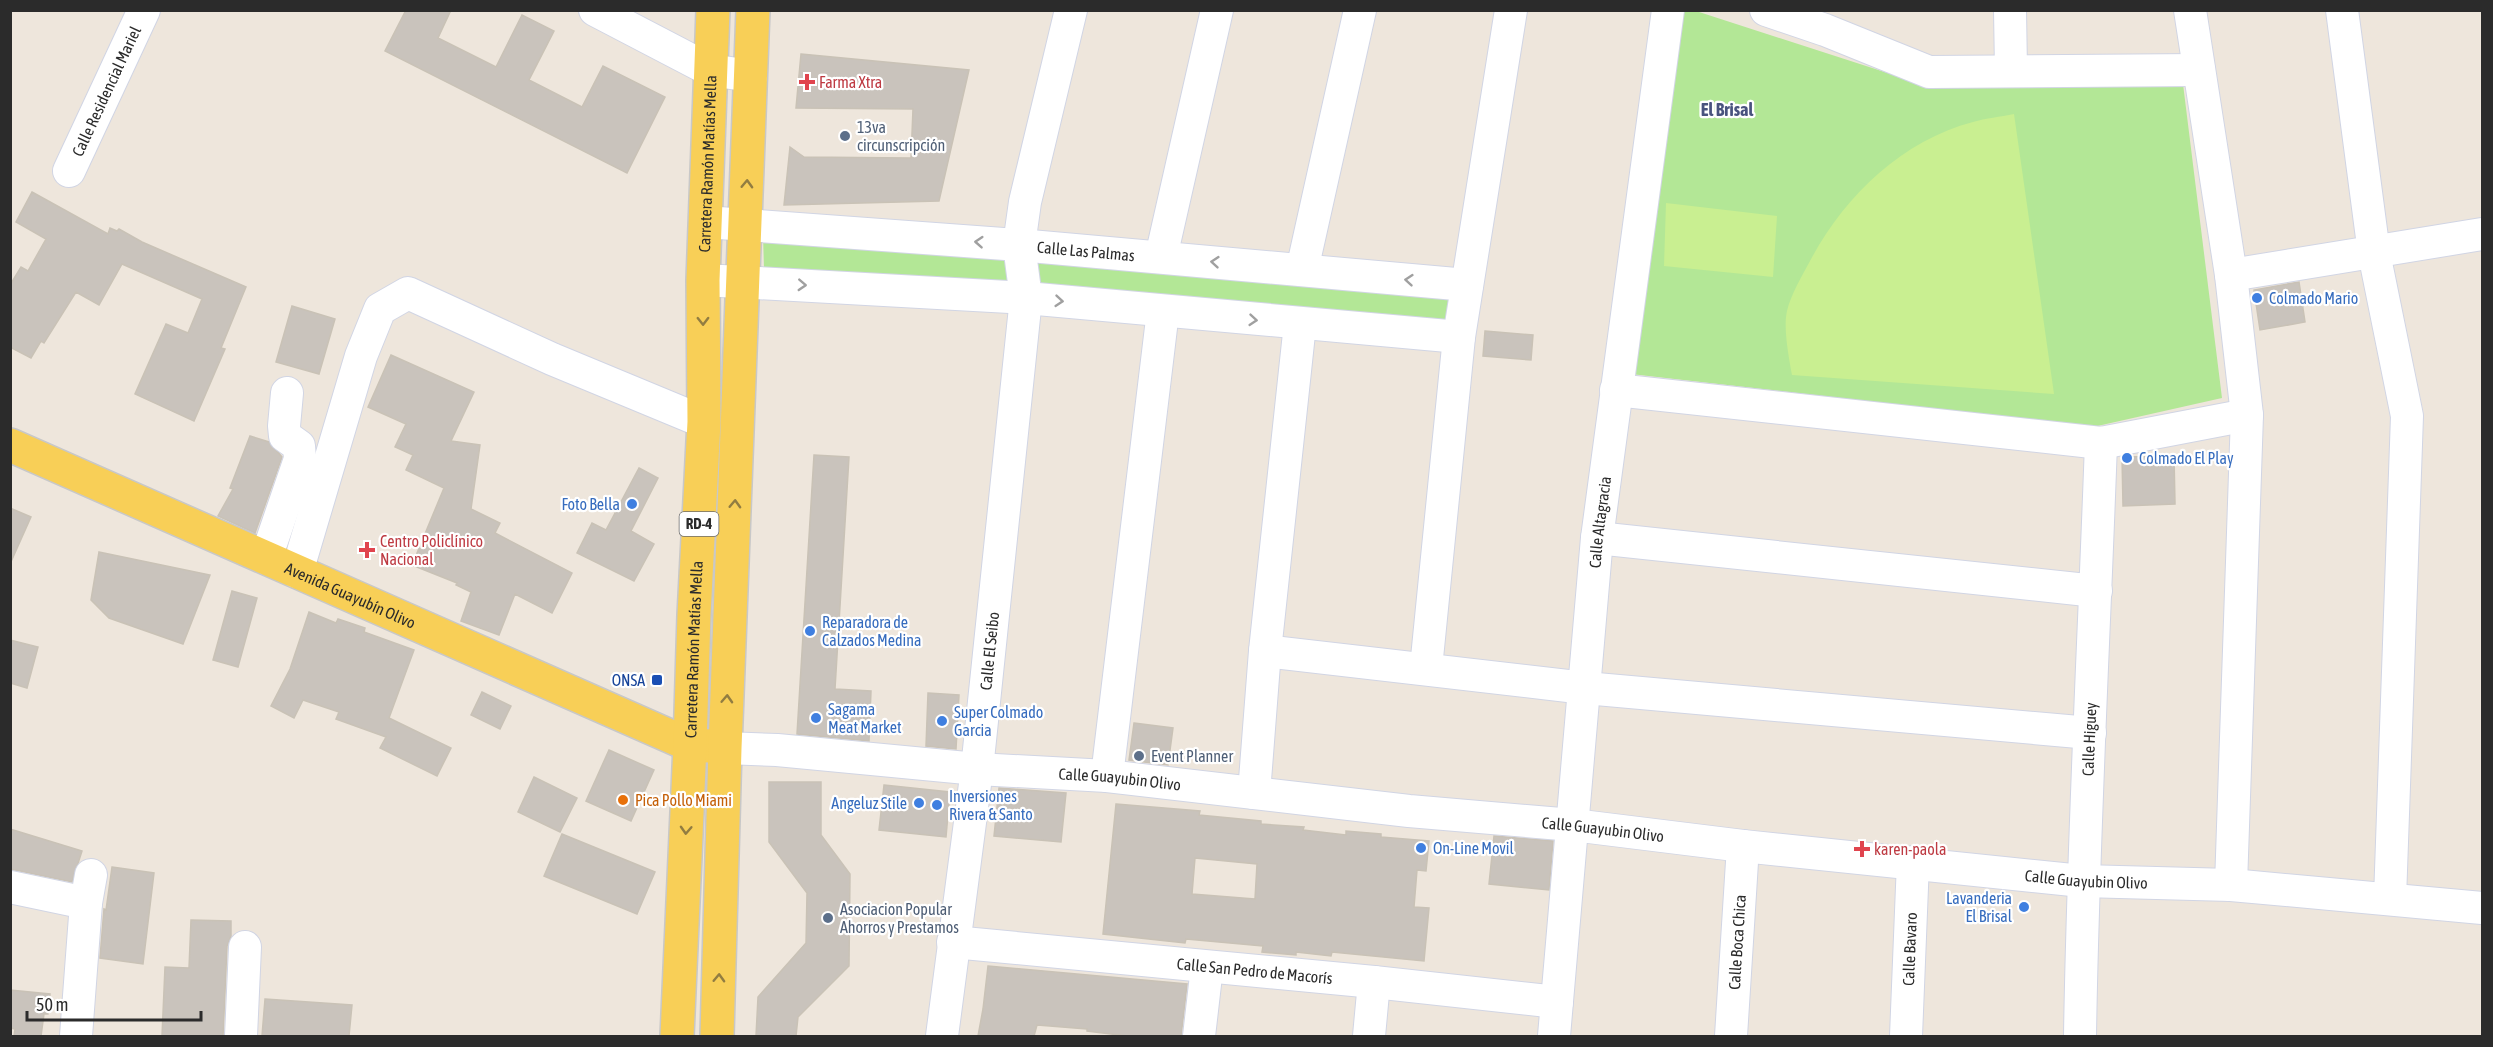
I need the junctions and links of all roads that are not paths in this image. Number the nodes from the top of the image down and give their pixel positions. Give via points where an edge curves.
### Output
1 (144, 10) edge
2 (595, 10) edge
3 (713, 10) edge
4 (753, 10) edge
5 (1071, 10) edge
6 (1217, 10) edge
7 (1360, 10) edge
8 (1511, 10) edge
9 (1668, 10) edge
10 (1766, 10) edge
11 (2010, 10) edge
12 (2190, 10) edge
13 (2342, 10) edge
14 (1827, 20) edge
15 (710, 70) junction
16 (2011, 70) junction
17 (2199, 70) junction
18 (751, 76) junction
19 (69, 171) dead end
20 (705, 222) junction
21 (745, 224) junction
22 (2482, 234) edge
23 (1019, 245) junction
24 (2374, 253) junction
25 (1161, 257) junction
26 (1302, 270) junction
27 (2231, 275) junction
28 (703, 280) junction
29 (743, 281) junction
30 (1467, 285) junction
31 (1026, 298) junction
32 (1163, 311) junction
33 (1300, 324) junction
34 (1459, 338) junction
35 (1616, 390) junction
36 (288, 393) dead end
37 (2247, 415) junction
38 (704, 422) junction
39 (2101, 443) junction
40 (10, 445) edge
41 (1597, 538) junction
42 (266, 558) junction
43 (297, 572) junction
44 (2096, 591) junction
45 (1265, 651) junction
46 (1426, 668) junction
47 (1585, 688) junction
48 (2090, 733) junction
49 (690, 745) junction
50 (725, 748) junction
51 (977, 769) junction
52 (1107, 776) junction
53 (1254, 793) junction
54 (1573, 825) junction
55 (1743, 846) junction
56 (1913, 862) junction
57 (2082, 881) junction
58 (2232, 885) junction
59 (10, 887) edge
60 (2390, 899) junction
61 (2482, 908) edge
62 (953, 942) junction
63 (245, 947) dead end
64 (1207, 967) junction
65 (1374, 982) junction
66 (1557, 1002) junction
67 (76, 1036) edge
68 (241, 1036) edge
69 (677, 1036) edge
70 (717, 1036) edge
71 (942, 1036) edge
72 (1199, 1036) edge
73 (1369, 1036) edge
74 (1554, 1036) edge
75 (1731, 1036) edge
76 (1906, 1036) edge
77 (2080, 1036) edge

1 - 19 street, Calle Residencial Mariel
2 - 15 street
3 - 15 main road, Carretera Ramón Matías Mella / RD-4
4 - 18 main road, RD-4
5 - 23 street, Calle El Seibo via 1025,202
6 - 25 street
7 - 26 street
8 - 30 street
9 - 35 street, Calle Altagracia
10 - 14 street
11 - 16 street
12 - 17 street
13 - 24 street
14 - 16 street via 1929,72
15 - 18 street
15 - 20 main road, Carretera Ramón Matías Mella / RD-4
16 - 17 street
17 - 27 street
21 -> 18 main road, RD-4
20 - 21 street, Calle Las Palmas
20 - 28 main road, Carretera Ramón Matías Mella / RD-4
23 -> 21 street, Calle Las Palmas
21 - 29 main road, RD-4
22 - 24 street
23 - 25 street, Calle Las Palmas
23 - 31 street, Calle El Seibo
24 - 27 street
24 - 60 street via 2407,416
26 -> 25 street, Calle Las Palmas
30 -> 26 street, Calle Las Palmas
27 - 37 street
28 - 29 street
28 -> 38 main road, Carretera Ramón Matías Mella / RD-4
29 -> 31 street
50 -> 29 main road, RD-4
30 - 34 street
31 -> 32 street
31 - 51 street, Calle El Seibo
32 -> 33 street
32 - 52 street
33 - 34 street
33 - 45 street
34 - 46 street
35 - 39 street
35 - 41 street, Calle Altagracia
36 - 42 street via 285,436 298,446 300,459
37 - 39 street
37 - 58 street
38 - 43 street via 408,293 381,309 361,356
38 - 49 main road, Carretera Ramón Matías Mella / RD-4
39 - 44 street, Calle Higuey
40 - 42 main road, Avenida Guayubín Olivo
41 - 44 street
41 - 47 street, Calle Altagracia
42 - 43 main road, Avenida Guayubín Olivo
43 - 49 main road, Avenida Guayubín Olivo
44 - 48 street, Calle Higuey
45 - 46 street
45 - 53 street
46 - 47 street
47 - 48 street
47 - 54 street, Calle Altagracia
48 - 57 street, Calle Higuey
49 - 50 main road, Avenida Guayubín Olivo
49 -> 69 main road, Carretera Ramón Matías Mella / RD-4
50 - 51 street, Calle Guayubin Olivo
70 -> 50 main road, RD-4
51 - 52 street, Calle Guayubin Olivo
51 - 62 street, Calle El Seibo
52 - 53 street, Calle Guayubin Olivo
53 - 54 street, Calle Guayubin Olivo
54 - 55 street, Calle Guayubin Olivo
54 - 66 street, Calle Altagracia
55 - 56 street, Calle Guayubin Olivo
55 - 75 street, Calle Boca Chica
56 - 57 street, Calle Guayubin Olivo
56 - 76 street, Calle Bavaro
57 - 58 street, Calle Guayubin Olivo
57 - 77 street, Calle Higuey
58 - 60 street, Calle Guayubin Olivo
59 - 67 street via 88,889
60 - 61 street, Calle Guayubin Olivo
62 - 64 street, Calle San Pedro de Macorís
62 - 71 street, Calle El Seibo
63 - 68 street
64 - 65 street, Calle San Pedro de Macorís
64 - 72 street
65 - 66 street, Calle San Pedro de Macorís
65 - 73 street
66 - 74 street, Calle Altagracia

